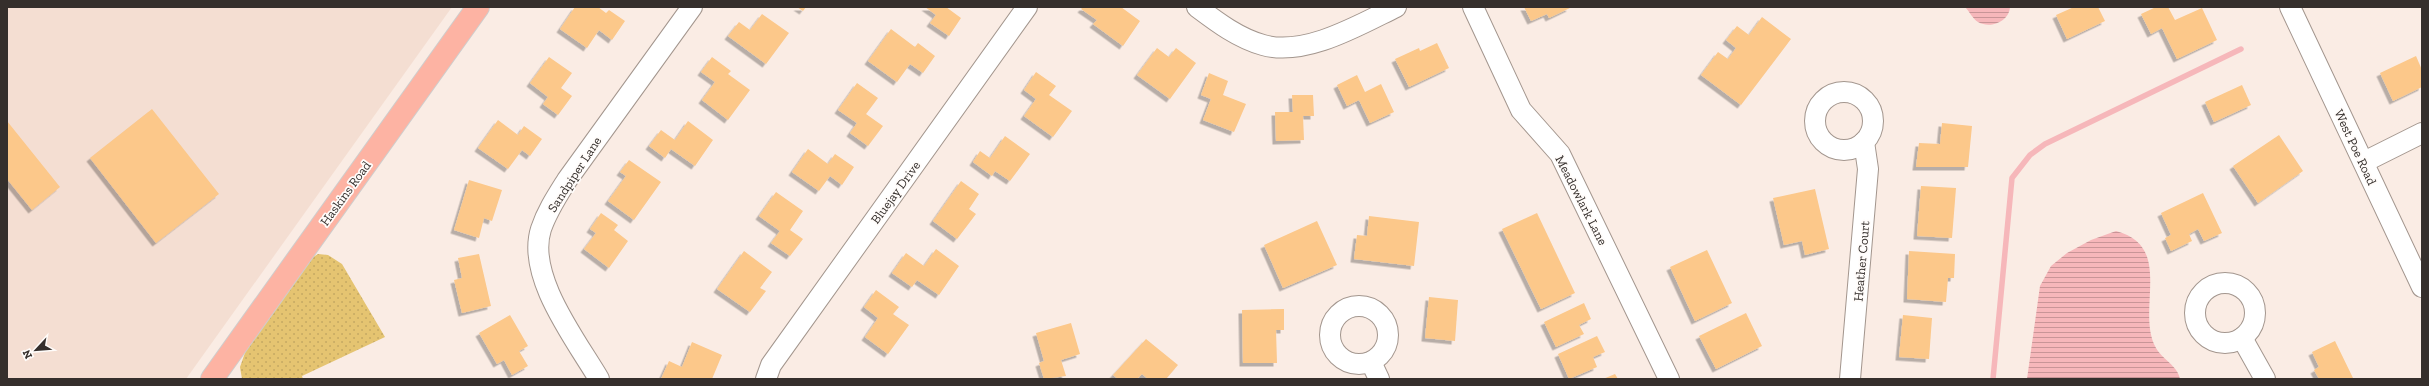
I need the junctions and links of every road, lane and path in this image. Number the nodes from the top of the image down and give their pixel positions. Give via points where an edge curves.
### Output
1 (478, 7) edge
2 (692, 7) edge
3 (1028, 7) edge
4 (1197, 7) edge
5 (1396, 7) edge
6 (1473, 7) edge
7 (2290, 7) edge
8 (2422, 133) edge
9 (1864, 142) dead end
10 (2364, 162) junction
11 (2422, 287) edge
12 (2242, 338) dead end
13 (216, 377) edge
14 (599, 379) edge
15 (766, 379) edge
16 (1669, 379) edge
17 (1850, 379) edge
18 (2265, 379) edge

1 - 13 main road, Haskins Road
2 - 14 street, Sandpiper Lane via 567,180 552,204 541,230 539,253 545,282
3 - 15 street, Bluejay Drive via 771,365
4 - 5 street via 1231,32 1264,46 1298,47 1333,38
6 - 16 street, Meadowlark Lane via 1521,110 1560,154
7 - 10 street, West Poe Road
8 - 10 street
9 - 17 street, Heather Court via 1868,169
10 - 11 street, West Poe Road
12 - 18 street

